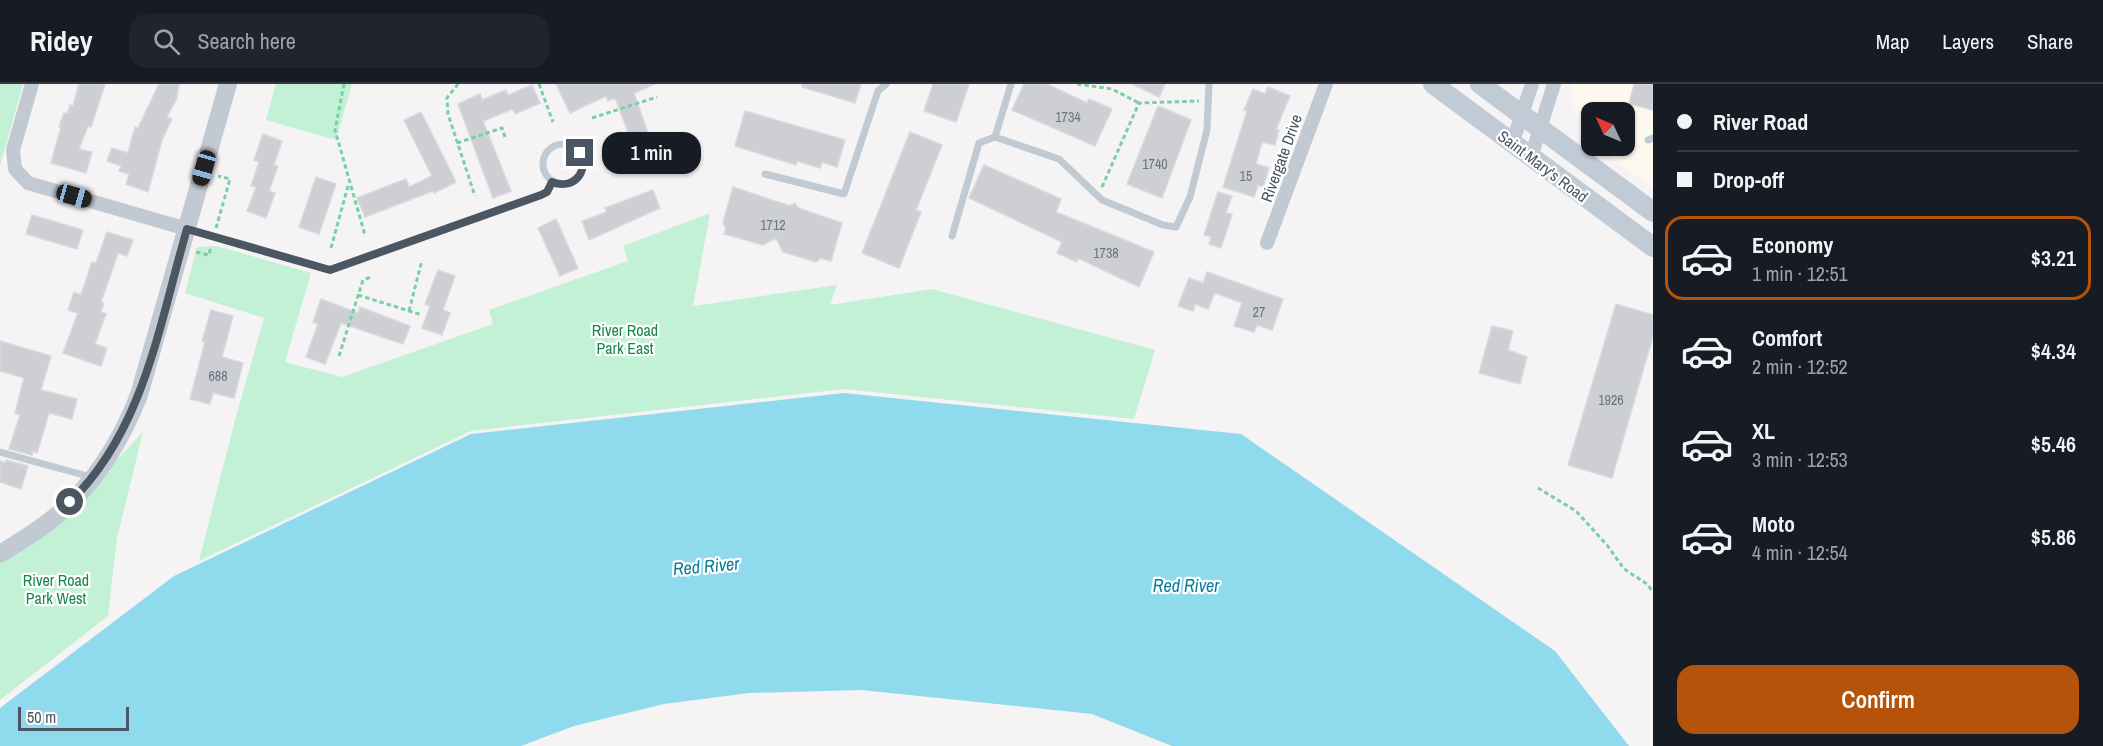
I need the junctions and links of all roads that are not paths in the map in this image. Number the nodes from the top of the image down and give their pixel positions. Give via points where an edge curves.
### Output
1 (32, 84) edge
2 (228, 84) edge
3 (886, 84) edge
4 (1011, 84) edge
5 (1209, 84) edge
6 (1326, 84) edge
7 (1433, 84) edge
8 (1480, 84) edge
9 (1532, 84) edge
10 (1554, 84) edge
11 (1521, 115) junction
12 (1540, 130) junction
13 (995, 137) junction
14 (1512, 144) junction
15 (1531, 157) junction
16 (765, 174) dead end
17 (552, 182) junction
18 (1653, 212) edge
19 (187, 229) junction
20 (952, 237) dead end
21 (1267, 243) dead end
22 (1653, 247) edge
23 (0, 452) edge
24 (93, 477) junction
25 (0, 554) edge

1 - 19 street via 13,150 15,169 28,183
2 - 19 street
3 - 16 lane via 878,91 844,194
4 - 13 lane
5 - 13 lane via 1208,130 1190,197 1176,226 1163,225 1096,196 1059,159
6 - 21 street, Rivergate Drive
7 - 14 main road, Saint Mary's Road
8 - 11 main road, Saint Mary's Road
9 - 11 street
10 - 12 street
11 - 12 main road, Saint Mary's Road
11 - 14 street
12 - 15 street
12 - 18 main road, Saint Mary's Road
13 - 20 lane via 979,143
14 - 15 main road, Saint Mary's Road
15 - 22 main road, Saint Mary's Road
17 - 17 lane via 566,185 578,178 584,166 576,148 563,144 546,153 544,172
17 - 19 lane via 541,195 330,270
19 - 24 street via 139,395 126,427
23 - 24 lane
24 - 25 street via 57,516

